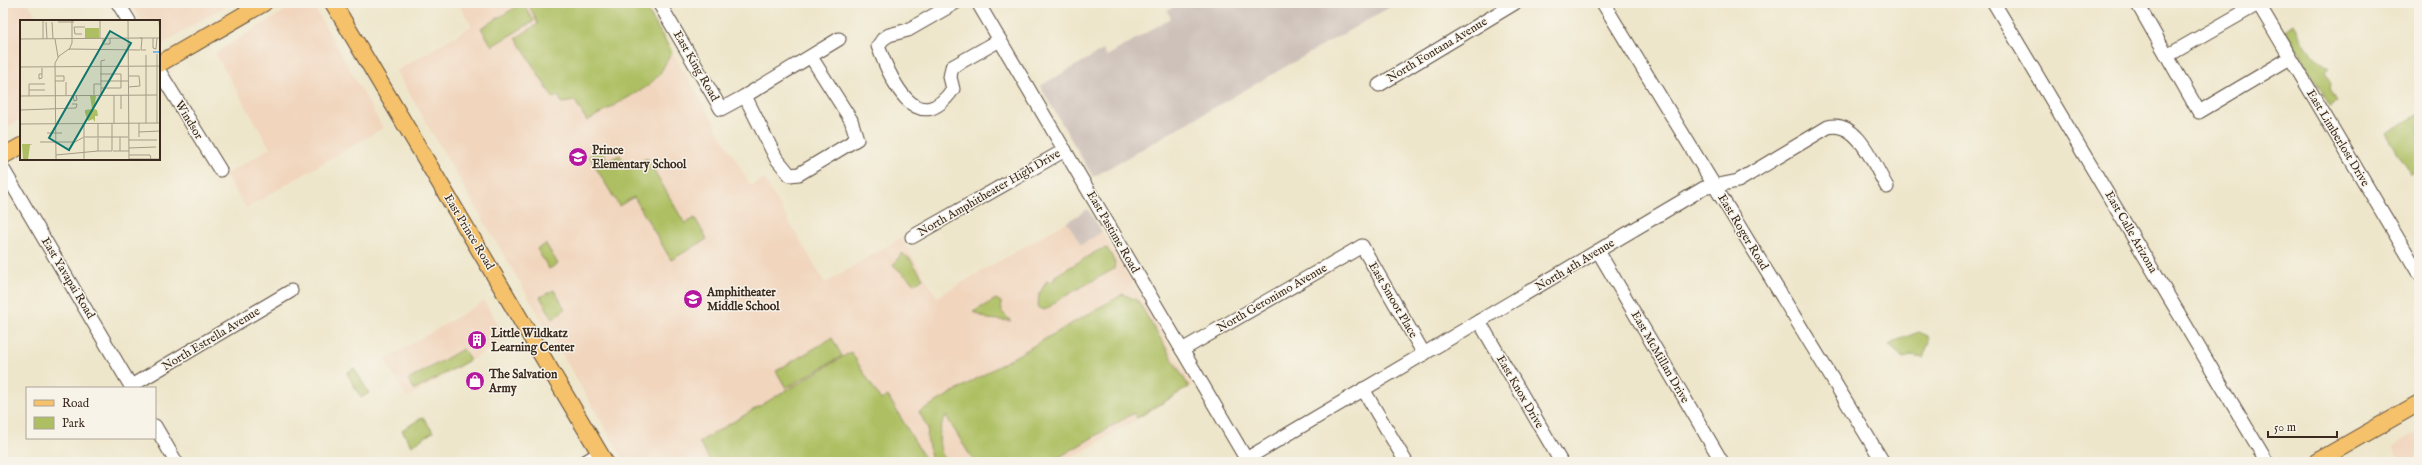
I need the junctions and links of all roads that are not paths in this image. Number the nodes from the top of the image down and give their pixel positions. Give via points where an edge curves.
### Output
1 (118, 3) edge
2 (264, 3) edge
3 (333, 3) edge
4 (660, 3) edge
5 (955, 3) edge
6 (978, 3) edge
7 (1515, 3) edge
8 (1603, 3) edge
9 (1994, 3) edge
10 (2137, 3) edge
11 (2258, 3) edge
12 (128, 20) edge
13 (839, 39) dead end
14 (1000, 40) junction
15 (2167, 56) junction
16 (811, 57) junction
17 (2290, 58) junction
18 (160, 63) edge
19 (160, 73) edge
20 (1380, 85) dead end
21 (744, 96) junction
22 (20, 147) edge
23 (1065, 150) junction
24 (3, 156) edge
25 (3, 169) edge
26 (220, 170) dead end
27 (1716, 187) junction
28 (1886, 187) dead end
29 (912, 237) dead end
30 (1362, 246) joint
31 (1598, 251) junction
32 (2419, 274) edge
33 (291, 291) dead end
34 (1479, 321) junction
35 (1182, 350) junction
36 (1424, 354) junction
37 (132, 387) edge
38 (1363, 390) junction
39 (2419, 402) edge
40 (156, 428) edge
41 (602, 458) edge
42 (1247, 460) edge
43 (176, 462) edge
44 (585, 462) edge
45 (1406, 462) edge
46 (1561, 462) edge
47 (1722, 462) edge
48 (1883, 462) edge
49 (2267, 462) edge
50 (2316, 462) edge

1 - 12 street
2 - 18 main road
3 - 41 main road, East Prince Road
4 - 21 street, East King Road via 722,109
5 - 14 street via 908,30 889,35 878,46 888,72 911,106 922,110 933,107 946,98 953,89 950,77 952,67
6 - 14 street, East Pastime Road
7 - 20 street, North Fontana Avenue
8 - 27 street, East Roger Road
9 - 49 street, East Calle Arizona
10 - 15 street
11 - 15 street
11 - 17 street, East Limberlost Drive
13 - 16 street
14 - 23 street, East Pastime Road
15 - 17 street via 2199,112
16 - 21 street
16 - 21 street via 851,120 857,138 799,174 790,175 776,158
17 - 32 street, East Limberlost Drive
19 - 26 street, Windsor
22 - 24 main road
23 - 29 street, North Amphitheater High Drive
23 - 35 street, East Pastime Road
25 - 37 street, East Yavapai Road
27 - 28 street, North 4th Avenue via 1738,181 1828,127 1836,125 1853,132
27 - 31 street, North 4th Avenue via 1704,188
27 - 48 street, East Roger Road
30 - 35 street, North Geronimo Avenue
30 - 36 street, East Smoot Place
31 - 34 street, North 4th Avenue
31 - 47 street, East McMillan Drive
33 - 37 street, North Estrella Avenue
34 - 36 street, North 4th Avenue
34 - 46 street, East Knox Drive
35 - 42 street, East Pastime Road
36 - 38 street, North 4th Avenue
38 - 42 street, North 4th Avenue
38 - 45 street
39 - 50 main road
40 - 43 street
41 - 44 street

